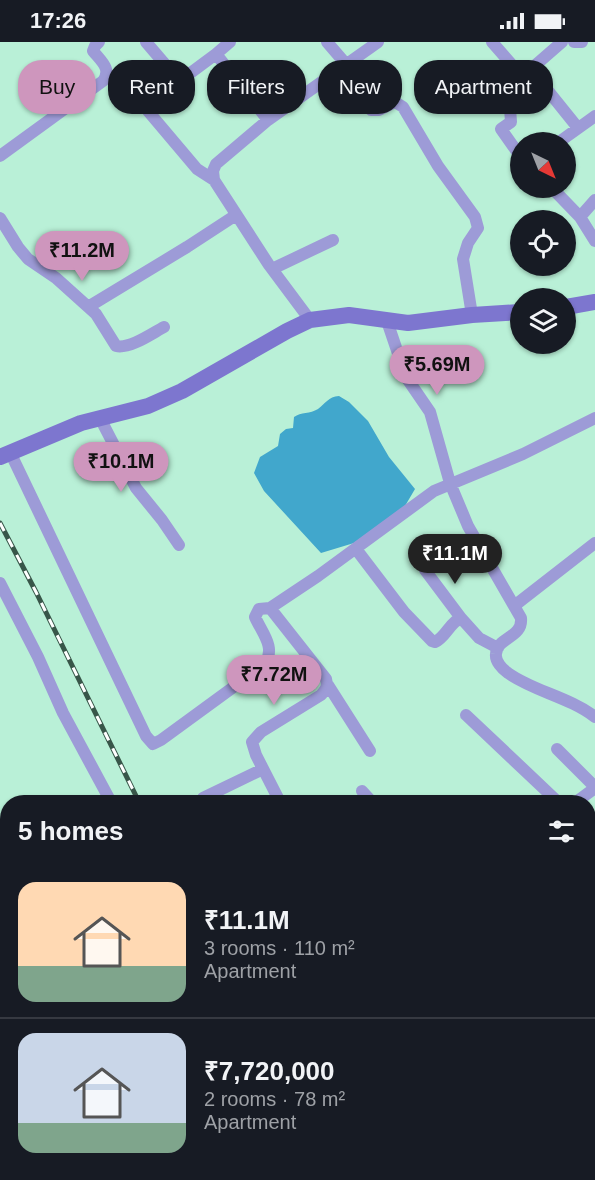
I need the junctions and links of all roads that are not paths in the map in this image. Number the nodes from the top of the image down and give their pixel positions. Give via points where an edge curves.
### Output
1 (99, 42) edge
2 (146, 42) edge
3 (230, 42) edge
4 (327, 42) edge
5 (378, 42) edge
6 (492, 42) edge
7 (562, 42) edge
8 (574, 42) edge
9 (582, 42) edge
10 (216, 54) junction
11 (338, 60) edge
12 (351, 60) edge
13 (508, 60) edge
14 (541, 60) edge
15 (107, 75) junction
16 (318, 84) edge
17 (553, 97) edge
18 (402, 106) edge
19 (510, 114) edge
20 (595, 117) edge
21 (268, 120) junction
22 (578, 128) junction
23 (573, 132) edge
24 (510, 142) edge
25 (0, 156) edge
26 (214, 180) junction
27 (562, 198) edge
28 (595, 200) edge
29 (236, 215) junction
30 (580, 217) junction
31 (0, 218) edge
32 (333, 240) dead end
33 (595, 241) edge
34 (272, 268) junction
35 (595, 302) edge
36 (576, 305) edge
37 (88, 307) junction
38 (510, 313) edge
39 (472, 315) junction
40 (310, 320) junction
41 (387, 321) junction
42 (164, 327) dead end
43 (100, 418) junction
44 (595, 418) edge
45 (5, 455) edge
46 (450, 483) junction
47 (595, 543) edge
48 (179, 545) dead end
49 (356, 549) junction
50 (425, 570) dead end
51 (0, 583) edge
52 (514, 606) junction
53 (270, 608) junction
54 (461, 618) junction
55 (498, 648) junction
56 (328, 685) junction
57 (466, 715) dead end
58 (595, 717) edge
59 (557, 749) dead end
60 (370, 751) dead end
61 (263, 769) junction
62 (595, 787) edge
63 (362, 791) dead end
64 (107, 795) edge
65 (209, 795) edge
66 (276, 795) edge
67 (366, 795) edge
68 (551, 795) edge

1 - 15 street via 93,51
2 - 10 street via 181,80
3 - 10 street
4 - 11 street
5 - 12 street
6 - 13 street
7 - 14 street
8 - 9 street
10 - 21 street
15 - 25 street
15 - 26 street via 137,98 197,169
16 - 21 street
17 - 22 street
18 - 39 street via 438,166 475,216 478,228 463,259
19 - 24 street via 511,122 501,129
20 - 22 street
21 - 26 street via 216,164
22 - 23 street
26 - 29 street
27 - 30 street
28 - 30 street
29 - 34 street
29 - 37 street
30 - 33 street
31 - 37 street via 28,259
32 - 34 street
34 - 40 street
35 - 36 street
37 - 42 street via 119,348
38 - 39 street
39 - 41 street via 408,323
40 - 41 street via 349,315
40 - 43 street via 182,391 148,406
41 - 46 street via 406,377 430,412
43 - 45 street
43 - 48 street via 136,488
44 - 46 street via 523,454
45 - 53 street via 153,744 265,664 269,643 255,617 259,609
46 - 49 street
46 - 52 street via 468,526
47 - 52 street
49 - 53 street
49 - 54 street via 404,612 435,642
50 - 54 street
51 - 64 street
52 - 55 street via 522,624
53 - 56 street
54 - 55 street via 479,638
55 - 58 street via 497,660 505,672
56 - 60 street
56 - 61 street via 321,695 256,736 253,749
57 - 68 street
59 - 62 street
61 - 65 street
61 - 66 street
63 - 67 street

